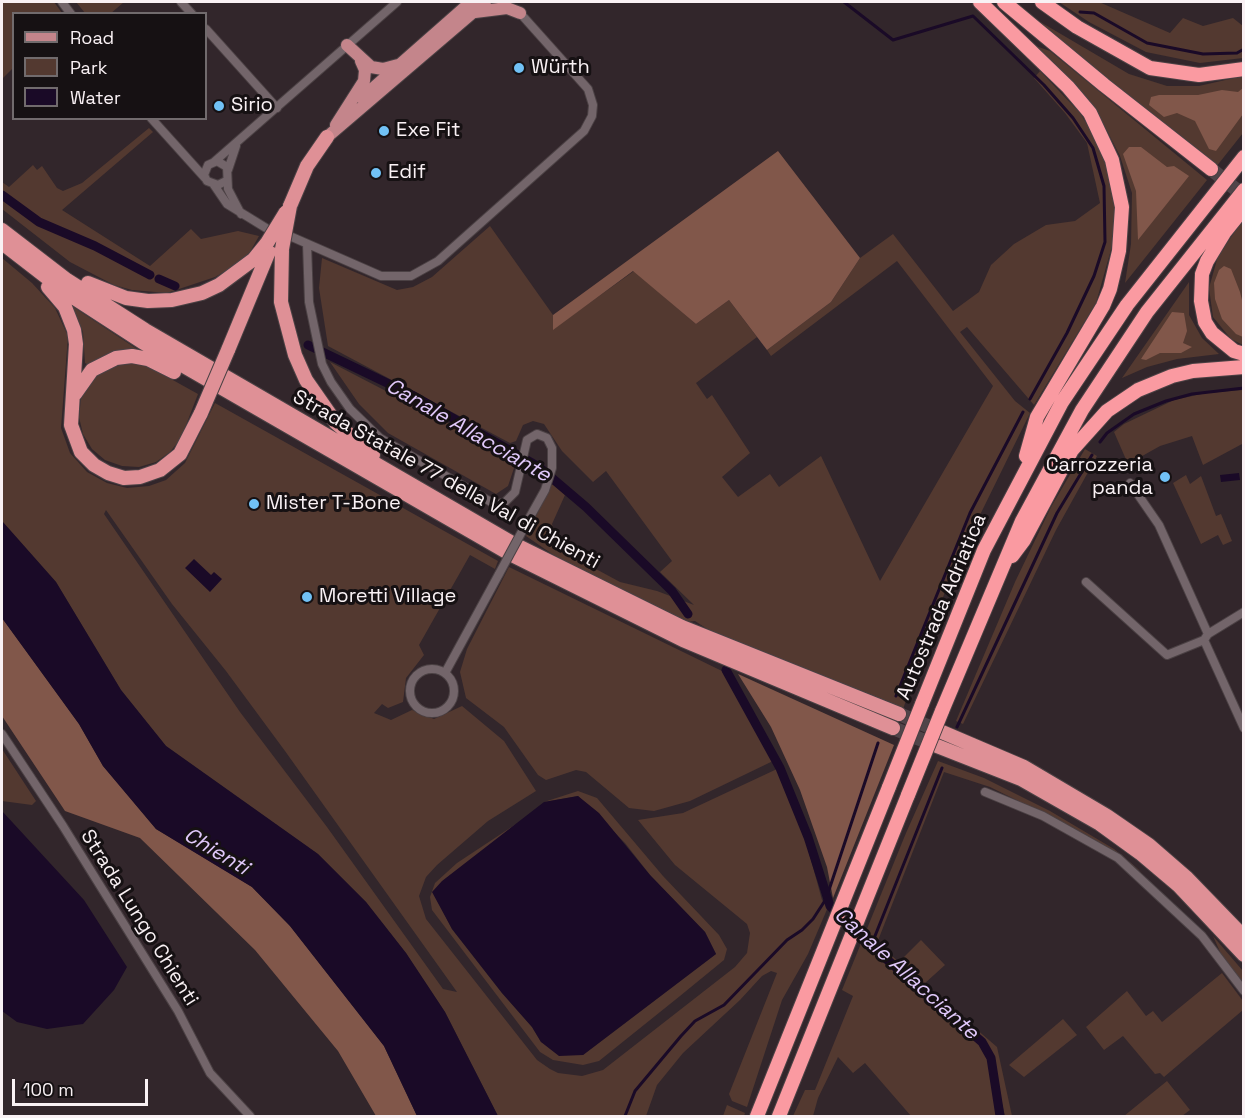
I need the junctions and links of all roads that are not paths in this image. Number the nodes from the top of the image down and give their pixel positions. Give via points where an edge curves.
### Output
1 (397, 2) edge
2 (485, 2) edge
3 (980, 2) edge
4 (991, 2) edge
5 (1005, 2) edge
6 (1042, 2) edge
7 (473, 7) edge
8 (519, 7) edge
9 (1017, 15) junction
10 (207, 30) edge
11 (347, 45) junction
12 (361, 61) junction
13 (402, 63) junction
14 (1244, 69) edge
15 (277, 108) junction
16 (153, 120) edge
17 (336, 125) junction
18 (327, 137) junction
19 (238, 143) junction
20 (1244, 157) edge
21 (186, 158) junction
22 (211, 163) junction
23 (1210, 169) tunnel mouth
24 (228, 170) junction
25 (206, 178) junction
26 (226, 181) junction
27 (214, 185) junction
28 (1244, 190) edge
29 (1244, 208) edge
30 (241, 214) junction
31 (2, 220) edge
32 (266, 228) dead end
33 (2, 230) edge
34 (292, 237) dead end
35 (2, 243) edge
36 (307, 244) junction
37 (274, 245) junction
38 (2, 250) edge
39 (1244, 354) edge
40 (1244, 367) edge
41 (72, 402) junction
42 (328, 449) junction
43 (1018, 482) junction
44 (1130, 483) dead end
45 (540, 558) junction
46 (996, 577) junction
47 (1086, 582) dead end
48 (1244, 612) edge
49 (682, 633) junction
50 (1206, 637) junction
51 (732, 655) junction
52 (446, 673) junction
53 (899, 714) tunnel mouth
54 (893, 728) tunnel mouth
55 (1244, 728) edge
56 (942, 732) tunnel mouth
57 (2, 734) edge
58 (937, 746) tunnel mouth
59 (985, 792) dead end
60 (1244, 937) edge
61 (1244, 955) edge
62 (1244, 991) edge
63 (250, 1116) edge
64 (757, 1116) edge
65 (779, 1116) edge

1 - 11 street
2 - 7 main road
3 - 43 highway via 1090,113 1112,160 1122,207 1119,251 1110,289 1037,417
4 - 9 highway
5 - 9 highway
6 - 14 highway via 1077,27 1150,68 1199,75
7 - 8 main road
7 - 13 main road
7 - 18 main road
8 - 36 street via 588,89 592,116 584,132 424,270 398,278 381,276
9 - 23 highway
10 - 15 street
11 - 12 main road
11 - 15 street
12 - 13 main road via 379,69
12 - 17 main road via 364,81
13 - 17 main road
15 - 19 street
16 - 21 street
17 - 18 main road
18 - 37 highway, bridge via 307,166
19 - 22 street
19 - 24 street
20 - 43 highway, Autostrada Adriatica via 1090,358
21 - 22 street
21 - 25 street
22 - 24 street via 221,162
22 - 25 street
24 - 26 street
25 - 27 street
26 - 27 street
26 - 30 street
27 - 30 street via 223,200
28 - 46 highway, Autostrada Adriatica via 1147,312 1100,381 1052,462
29 - 39 highway via 1210,255 1202,274 1201,301 1212,333
30 - 32 street
31 - 37 highway via 87,283 106,292 148,301 172,300 219,285
33 - 45 highway, Strada Statale 77 della Val di Chienti via 67,280 145,330
34 - 36 street
35 - 42 highway, Strada Statale 77 della Val di Chienti via 68,294 142,342
36 - 52 street, bridge via 309,302 322,364 350,409 380,438 498,504 515,492 531,437 545,437 552,448 548,481
37 - 41 highway, bridge via 201,413 172,462 147,476 124,478 100,470 81,452 71,425
37 - 45 highway via 281,303 295,355 306,380 336,423 376,457 517,538
38 - 41 highway via 48,286 70,317 76,344
40 - 46 highway via 1172,376 1138,390 1107,411 1072,450 1024,540
41 - 42 highway via 82,381 97,366 116,358 139,357 161,364 301,442
42 - 49 highway, Strada Statale 77 della Val di Chienti via 510,554
43 - 64 highway, Autostrada Adriatica, bridge via 984,550
44 - 50 street via 1159,525
45 - 49 highway, Strada Statale 77 della Val di Chienti
46 - 65 highway, Autostrada Adriatica, bridge
47 - 50 street via 1167,656
48 - 50 street
49 - 51 highway, Strada Statale 77 della Val di Chienti
50 - 55 street
51 - 53 highway, Strada Statale 77 della Val di Chienti
51 - 54 highway, Strada Statale 77 della Val di Chienti
52 - 52 street via 429,669 414,679 411,698 420,709 433,713 451,703 454,690
56 - 60 highway via 1024,767 1107,816 1187,878
57 - 63 street, Strada Lungo Chienti via 178,1011 210,1073
58 - 61 highway via 1022,779 1100,824 1179,886
59 - 62 street via 1043,816 1118,858 1202,936

